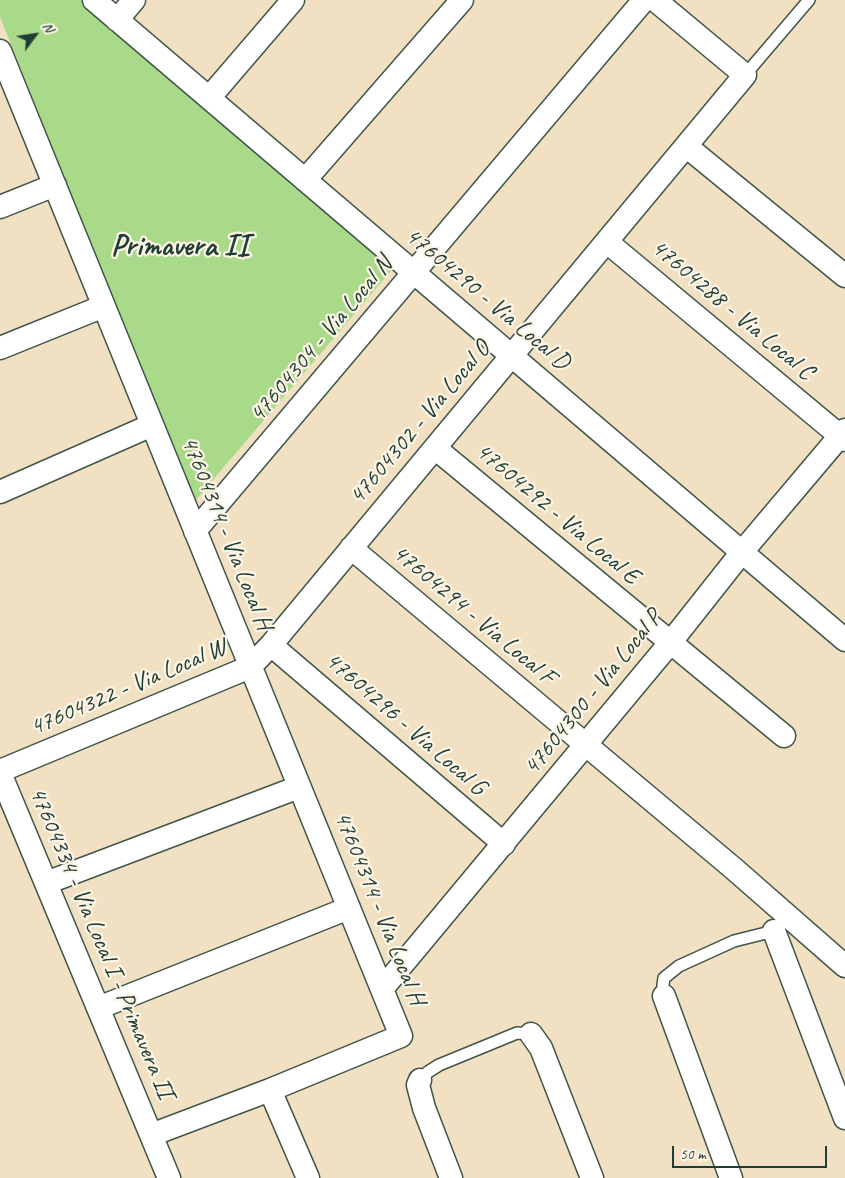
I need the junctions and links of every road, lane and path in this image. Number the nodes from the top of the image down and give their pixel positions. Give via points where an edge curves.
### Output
1 (94, 0) edge
2 (134, 0) edge
3 (294, 0) edge
4 (462, 0) edge
5 (644, 0) edge
6 (655, 0) edge
7 (810, 0) edge
8 (117, 20) junction
9 (2, 61) edge
10 (743, 78) junction
11 (209, 98) junction
12 (686, 146) junction
13 (305, 180) junction
14 (55, 185) junction
15 (0, 207) edge
16 (607, 242) junction
17 (414, 272) junction
18 (845, 276) edge
19 (104, 306) junction
20 (0, 348) edge
21 (512, 356) junction
22 (152, 425) junction
23 (843, 435) edge
24 (434, 448) junction
25 (0, 492) edge
26 (195, 531) junction
27 (351, 548) junction
28 (742, 552) junction
29 (845, 640) edge
30 (670, 643) junction
31 (271, 645) junction
32 (250, 667) junction
33 (784, 736) dead end
34 (586, 744) junction
35 (0, 772) edge
36 (299, 787) junction
37 (504, 844) junction
38 (46, 883) junction
39 (349, 908) junction
40 (796, 922) junction
41 (774, 931) junction
42 (845, 966) edge
43 (382, 989) junction
44 (664, 996) joint
45 (98, 1008) junction
46 (531, 1034) joint
47 (420, 1080) joint
48 (270, 1090) junction
49 (845, 1118) edge
50 (151, 1135) junction
51 (169, 1178) edge
52 (308, 1178) edge
53 (451, 1178) edge
54 (592, 1178) edge
55 (731, 1178) edge

1 - 8 street, 47604290 - Via Local D
2 - 8 street
3 - 11 street
4 - 13 street
5 - 10 street
5 - 17 street, 47604304 - Via Local N
6 - 10 street
7 - 10 lane
8 - 11 street, 47604290 - Via Local D
9 - 14 street, 47604314 - Via Local H
10 - 12 street, 47604302 - Via Local O
11 - 13 street, 47604290 - Via Local D
12 - 16 street, 47604302 - Via Local O
12 - 18 street
13 - 17 street, 47604290 - Via Local D
14 - 15 street
14 - 19 street, 47604314 - Via Local H
16 - 21 street, 47604302 - Via Local O
16 - 23 street, 47604288 - Via Local C
17 - 21 street, 47604290 - Via Local D
17 - 26 street, 47604304 - Via Local N
19 - 20 street
19 - 22 street, 47604314 - Via Local H
21 - 24 street, 47604302 - Via Local O
21 - 28 street, 47604290 - Via Local D
22 - 25 street
22 - 26 street, 47604314 - Via Local H
23 - 28 street, 47604300 - Via Local P
24 - 27 street, 47604302 - Via Local O
24 - 30 street, 47604292 - Via Local E
26 - 32 street, 47604314 - Via Local H
27 - 31 street, 47604302 - Via Local O
27 - 34 street, 47604294 - Via Local F
28 - 29 street, 47604290 - Via Local D
28 - 30 street, 47604300 - Via Local P
30 - 33 street, 47604292 - Via Local E
30 - 34 street, 47604300 - Via Local P
31 - 32 street, 47604302 - Via Local O
31 - 37 street, 47604296 - Via Local G
32 - 35 street, 47604322 - Via Local W
32 - 36 street, 47604314 - Via Local H
34 - 37 street, 47604300 - Via Local P
34 - 40 street, 47604294 - Via Local F
35 - 38 street, 47604334 - Via Local I - Primavera II
36 - 38 street
36 - 39 street, 47604314 - Via Local H
37 - 43 street, 47604300 - Via Local P
38 - 45 street, 47604334 - Via Local I - Primavera II
39 - 43 street, 47604314 - Via Local H
39 - 45 street
40 - 41 lane
40 - 42 street, 47604294 - Via Local F
41 - 44 lane via 734,941 679,966 664,978
41 - 49 street
43 - 48 street, 47604314 - Via Local H via 401,1036
44 - 55 street
45 - 50 street, 47604334 - Via Local I - Primavera II
46 - 47 lane via 517,1033 440,1065
46 - 54 street via 542,1048
47 - 53 street via 418,1085 424,1108
48 - 50 street
48 - 52 street
50 - 51 street, 47604334 - Via Local I - Primavera II

